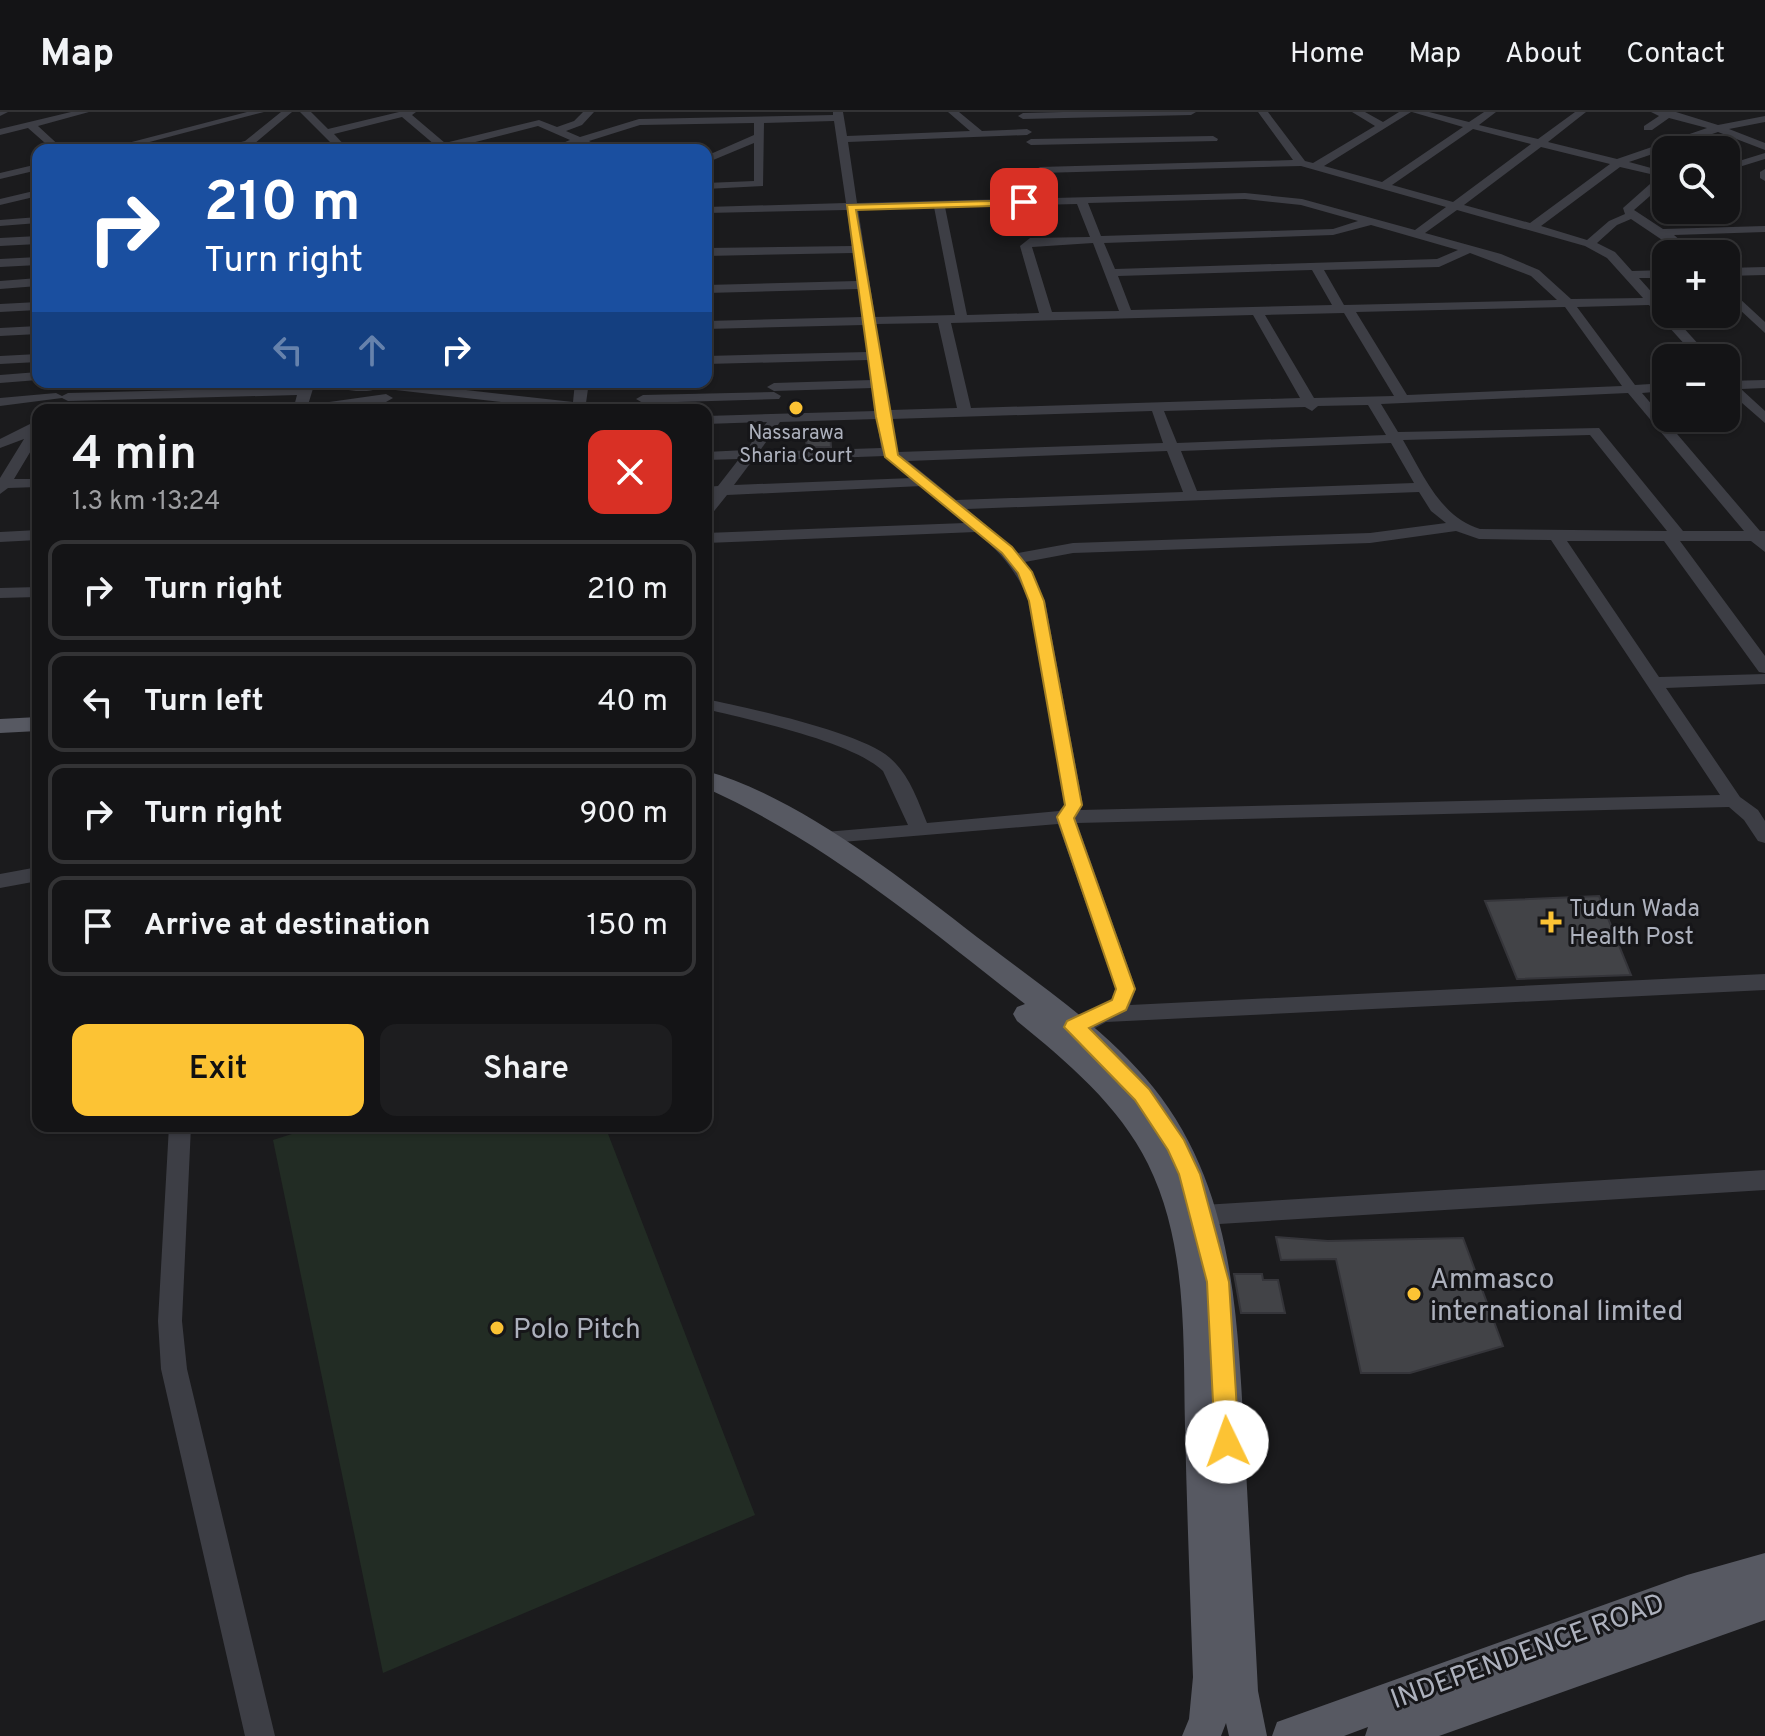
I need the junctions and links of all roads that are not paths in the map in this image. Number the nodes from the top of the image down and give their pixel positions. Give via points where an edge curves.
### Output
1 (1, 112) edge
2 (84, 112) edge
3 (259, 112) edge
4 (285, 112) edge
5 (305, 112) edge
6 (589, 112) edge
7 (953, 112) edge
8 (1191, 112) edge
9 (1263, 112) edge
10 (1357, 112) edge
11 (1406, 112) edge
12 (1417, 112) edge
13 (1491, 112) edge
14 (1581, 112) edge
15 (1665, 113) edge
16 (408, 114) edge
17 (1022, 114) edge
18 (838, 115) edge
19 (1765, 119) edge
20 (759, 120) junction
21 (30, 125) junction
22 (1206, 125) dead end
23 (1383, 126) junction
24 (1471, 126) junction
25 (16, 128) junction
26 (1648, 128) dead end
27 (1718, 128) junction
28 (557, 131) junction
29 (0, 132) edge
30 (325, 133) junction
31 (979, 133) junction
32 (759, 137) junction
33 (1029, 137) junction
34 (841, 139) junction
35 (1213, 139) junction
36 (582, 141) junction
37 (1540, 143) junction
38 (52, 144) edge
39 (130, 144) edge
40 (248, 144) edge
41 (337, 144) edge
42 (440, 144) edge
43 (455, 144) edge
44 (572, 144) edge
45 (588, 144) edge
46 (1765, 147) edge
47 (1765, 156) edge
48 (712, 157) edge
49 (1619, 162) junction
50 (1301, 163) junction
51 (1740, 164) edge
52 (1316, 166) junction
53 (32, 168) edge
54 (1040, 170) junction
55 (1652, 172) edge
56 (0, 176) edge
57 (1237, 181) junction
58 (712, 186) edge
59 (1383, 186) junction
60 (1652, 188) edge
61 (32, 194) edge
62 (1081, 200) junction
63 (1052, 201) junction
64 (0, 202) edge
65 (939, 205) junction
66 (850, 207) junction
67 (1453, 207) junction
68 (712, 210) edge
69 (1632, 215) junction
70 (32, 220) edge
71 (1373, 221) junction
72 (0, 223) edge
73 (1532, 227) junction
74 (1765, 229) edge
75 (1662, 232) junction
76 (1417, 234) junction
77 (1097, 239) junction
78 (32, 240) edge
79 (1672, 240) edge
80 (0, 242) edge
81 (1589, 244) junction
82 (859, 249) junction
83 (1470, 249) junction
84 (712, 252) edge
85 (32, 261) edge
86 (0, 263) edge
87 (1316, 267) junction
88 (1765, 271) edge
89 (1740, 272) edge
90 (1111, 273) junction
91 (1652, 274) edge
92 (1630, 275) junction
93 (32, 282) edge
94 (0, 285) edge
95 (863, 285) junction
96 (712, 289) edge
97 (1652, 300) edge
98 (1652, 301) edge
99 (1568, 303) junction
100 (1740, 304) edge
101 (32, 306) edge
102 (0, 308) edge
103 (1344, 308) junction
104 (1257, 311) junction
105 (1127, 315) junction
106 (1047, 317) junction
107 (962, 319) junction
108 (944, 320) junction
109 (868, 322) junction
110 (712, 326) edge
111 (1677, 328) edge
112 (1765, 329) edge
113 (32, 330) edge
114 (0, 332) edge
115 (772, 341) junction
116 (1691, 344) edge
117 (873, 356) junction
118 (32, 358) edge
119 (712, 358) edge
120 (0, 360) edge
121 (32, 376) edge
122 (0, 379) edge
123 (878, 384) junction
124 (1740, 386) edge
125 (1765, 386) edge
126 (180, 388) edge
127 (349, 388) edge
128 (405, 388) edge
129 (1652, 391) edge
130 (774, 392) junction
131 (1636, 393) junction
132 (62, 396) edge
133 (1740, 397) edge
134 (387, 399) edge
135 (1403, 400) junction
136 (0, 402) edge
137 (347, 404) edge
138 (499, 404) edge
139 (529, 404) edge
140 (642, 404) edge
141 (1310, 405) junction
142 (1375, 405) junction
143 (1158, 412) junction
144 (965, 414) junction
145 (883, 419) junction
146 (1765, 419) edge
147 (774, 421) junction
148 (712, 422) edge
149 (0, 433) edge
150 (32, 434) edge
151 (32, 435) edge
152 (32, 435) edge
153 (1395, 438) junction
154 (32, 439) edge
155 (0, 444) edge
156 (1171, 445) junction
157 (0, 450) edge
158 (890, 455) junction
159 (712, 456) edge
160 (749, 456) junction
161 (922, 482) junction
162 (32, 484) edge
163 (2, 487) edge
164 (1423, 487) junction
165 (724, 490) junction
166 (712, 491) edge
167 (1192, 496) junction
168 (712, 505) edge
169 (951, 505) junction
170 (1458, 526) junction
171 (979, 527) junction
172 (32, 535) edge
173 (1556, 536) junction
174 (0, 537) edge
175 (712, 538) edge
176 (1674, 538) junction
177 (1762, 540) edge
178 (1013, 559) junction
179 (32, 592) edge
180 (0, 593) edge
181 (1765, 668) edge
182 (1765, 679) edge
183 (1654, 683) junction
184 (712, 706) edge
185 (32, 724) edge
186 (0, 726) edge
187 (32, 734) edge
188 (0, 735) edge
189 (712, 782) edge
190 (712, 795) edge
191 (1733, 801) junction
192 (1758, 815) edge
193 (1065, 817) junction
194 (920, 830) junction
195 (1765, 836) edge
196 (825, 839) junction
197 (32, 875) edge
198 (0, 881) edge
199 (1765, 982) edge
200 (1077, 1027) junction
201 (180, 1132) edge
202 (1765, 1180) edge
203 (1203, 1215) junction
204 (1210, 1326) junction
205 (1765, 1571) edge
206 (1765, 1602) edge
207 (260, 1736) edge
208 (1202, 1736) edge
209 (1245, 1736) edge
210 (1291, 1736) edge
211 (1384, 1736) edge

1 - 25 street
2 - 21 street
3 - 39 street
4 - 40 street
5 - 30 street
6 - 28 street
7 - 31 street
8 - 17 street
9 - 50 street
10 - 23 street
11 - 23 street
12 - 24 street
13 - 24 street
14 - 37 street
15 - 26 street
15 - 27 street
16 - 30 street
16 - 42 street
17 - 33 street
18 - 20 street
18 - 34 street
19 - 27 street
20 - 32 street
20 - 36 street via 632,123
21 - 25 street
21 - 38 street
22 - 35 street
23 - 52 street
24 - 37 street
24 - 59 street
25 - 29 street
27 - 46 street
27 - 49 street
28 - 36 street
28 - 43 street via 539,123
30 - 41 street
31 - 33 street
31 - 34 street
32 - 48 street
32 - 58 street via 759,184
33 - 35 street
33 - 54 street
34 - 66 street
35 - 57 street
36 - 44 street
36 - 45 street
37 - 49 street
37 - 67 street
47 - 51 street
49 - 55 street
49 - 73 street
50 - 52 street
50 - 57 street
52 - 59 street
53 - 56 street
54 - 57 street
54 - 63 street
57 - 62 street
57 - 71 street
59 - 67 street
60 - 69 street via 1627,210
61 - 64 street
62 - 63 street
62 - 77 street
63 - 65 street
65 - 66 street
65 - 107 street
66 - 68 street
66 - 82 street
67 - 73 street
67 - 76 street
69 - 75 street
69 - 81 street
70 - 72 street
71 - 76 street
71 - 77 street via 1333,232
73 - 81 street
74 - 75 street
75 - 79 street
76 - 83 street
77 - 90 street
77 - 106 street via 1027,245
78 - 80 street
81 - 92 street via 1611,255
82 - 84 street
82 - 95 street
83 - 87 street via 1439,263
83 - 99 street via 1528,269
85 - 86 street
87 - 90 street
87 - 103 street
88 - 89 street
90 - 105 street
91 - 92 street
92 - 97 street
93 - 94 street
95 - 96 street
95 - 109 street
98 - 99 street
99 - 103 street
99 - 131 street
100 - 112 street
101 - 102 street
103 - 104 street
103 - 135 street
104 - 105 street
104 - 141 street
105 - 106 street
106 - 107 street
107 - 108 street
108 - 109 street
108 - 144 street
109 - 115 street
109 - 117 street
110 - 115 street
111 - 116 street
113 - 114 street
115 - 117 street
115 - 119 street
115 - 130 street
117 - 123 street
118 - 120 street
121 - 122 street
123 - 130 street
123 - 145 street
124 - 125 street
126 - 132 street
127 - 134 street
128 - 139 street
129 - 131 street
130 - 140 street
130 - 147 street
131 - 135 street
131 - 142 street
131 - 177 street
132 - 136 street
133 - 146 street
134 - 137 street
134 - 138 street
135 - 141 street
141 - 142 street
141 - 143 street
141 - 144 street
142 - 153 street
143 - 145 street
143 - 156 street
144 - 145 street
145 - 147 street
145 - 158 street
147 - 148 street
147 - 160 street
149 - 150 street
151 - 155 street
152 - 157 street
153 - 156 street
153 - 164 street
153 - 176 street via 1594,431
154 - 163 street
156 - 158 street
156 - 167 street
158 - 160 street
158 - 161 street
159 - 160 street
160 - 165 street
161 - 165 street
161 - 169 street
162 - 163 street
164 - 167 street
164 - 170 street via 1436,508
165 - 166 street
165 - 168 street
167 - 169 street
169 - 171 street
170 - 173 street via 1479,534
170 - 178 street via 1370,538 1073,548
171 - 175 street
171 - 178 street
172 - 174 street
173 - 176 street
173 - 183 street
176 - 177 street
176 - 181 street
178 - 193 street via 1025,572 1044,631 1074,805
179 - 180 street
182 - 183 street
183 - 191 street
184 - 194 street via 881,760 897,777
185 - 186 main road
187 - 188 main road
189 - 196 main road
190 - 200 main road via 816,850
191 - 192 street
191 - 193 street
192 - 195 street
193 - 194 street
193 - 200 street via 1126,989 1119,1005
194 - 196 street
196 - 200 main road
197 - 198 street
199 - 200 street
200 - 203 main road via 1160,1120 1190,1174
200 - 204 main road via 1161,1159 1187,1230
201 - 207 street via 170,1321 174,1369
202 - 203 street
203 - 204 main road via 1218,1282
204 - 208 main road via 1212,1677
204 - 209 main road
205 - 210 main road, INDEPENDENCE ROAD via 1687,1593
206 - 211 main road, INDEPENDENCE ROAD
208 - 209 main road via 1220,1729

